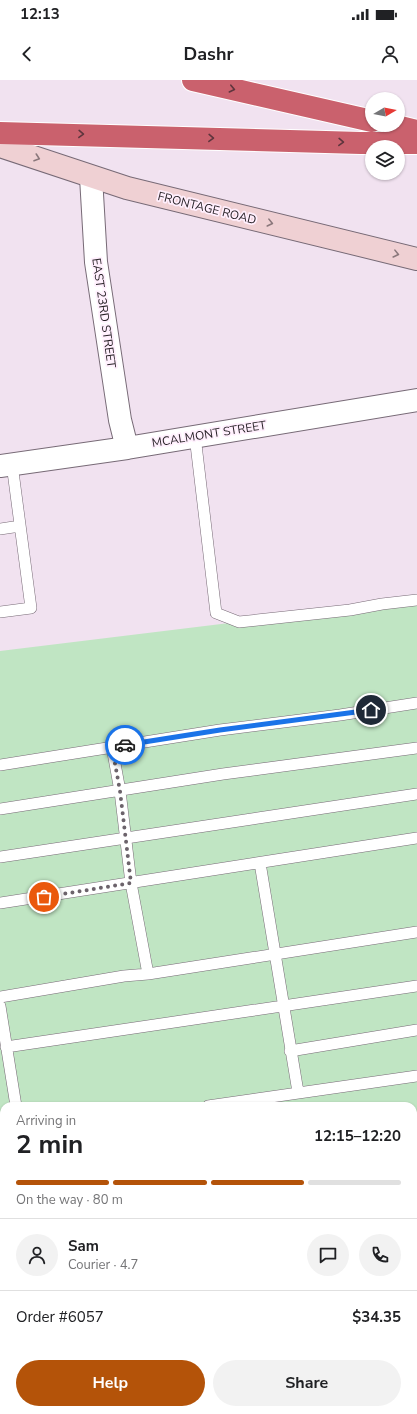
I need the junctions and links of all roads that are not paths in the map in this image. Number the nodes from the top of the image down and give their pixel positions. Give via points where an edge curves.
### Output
1 (194, 80) edge
2 (365, 119) edge
3 (405, 128) edge
4 (417, 131) edge
5 (0, 133) edge
6 (417, 143) edge
7 (0, 146) edge
8 (91, 177) junction
9 (417, 259) edge
10 (417, 400) edge
11 (195, 436) junction
12 (127, 448) junction
13 (6, 465) edge
14 (20, 526) junction
15 (0, 529) edge
16 (417, 600) edge
17 (0, 612) edge
18 (417, 703) edge
19 (112, 747) junction
20 (417, 748) edge
21 (0, 765) edge
22 (120, 791) junction
23 (417, 794) edge
24 (0, 809) edge
25 (125, 838) junction
26 (417, 838) edge
27 (0, 857) edge
28 (260, 863) junction
29 (131, 883) junction
30 (0, 904) edge
31 (417, 932) edge
32 (275, 954) junction
33 (148, 974) junction
34 (417, 986) edge
35 (0, 997) edge
36 (0, 1006) edge
37 (283, 1006) junction
38 (417, 1030) edge
39 (6, 1047) junction
40 (290, 1051) junction
41 (417, 1076) edge
42 (298, 1092) junction
43 (15, 1102) edge
44 (234, 1102) edge

1 -> 2 highway
3 - 4 highway
5 -> 6 highway
7 -> 8 main road, FRONTAGE ROAD
8 -> 9 main road, FRONTAGE ROAD via 126,188
8 - 12 street, EAST 23RD STREET via 96,262 120,420
10 - 11 street, MCALMONT STREET
11 - 12 street, MCALMONT STREET
11 - 16 lane via 216,613 239,622
12 - 13 street, MCALMONT STREET
13 - 14 lane
14 - 15 lane
14 - 17 lane via 31,608
18 - 19 lane
19 - 21 lane
19 - 22 lane
20 - 22 lane via 223,774
22 - 24 lane
22 - 25 lane
23 - 25 lane
25 - 27 lane
25 - 29 lane
26 - 28 lane
28 - 29 lane
28 - 32 lane
29 - 30 lane
29 - 33 lane
31 - 32 lane
32 - 33 lane
32 - 37 lane
33 - 35 lane
34 - 37 lane
36 - 39 lane
37 - 39 lane
37 - 40 lane
38 - 40 lane
39 - 43 lane
40 - 42 lane
41 - 42 lane
42 - 44 lane

